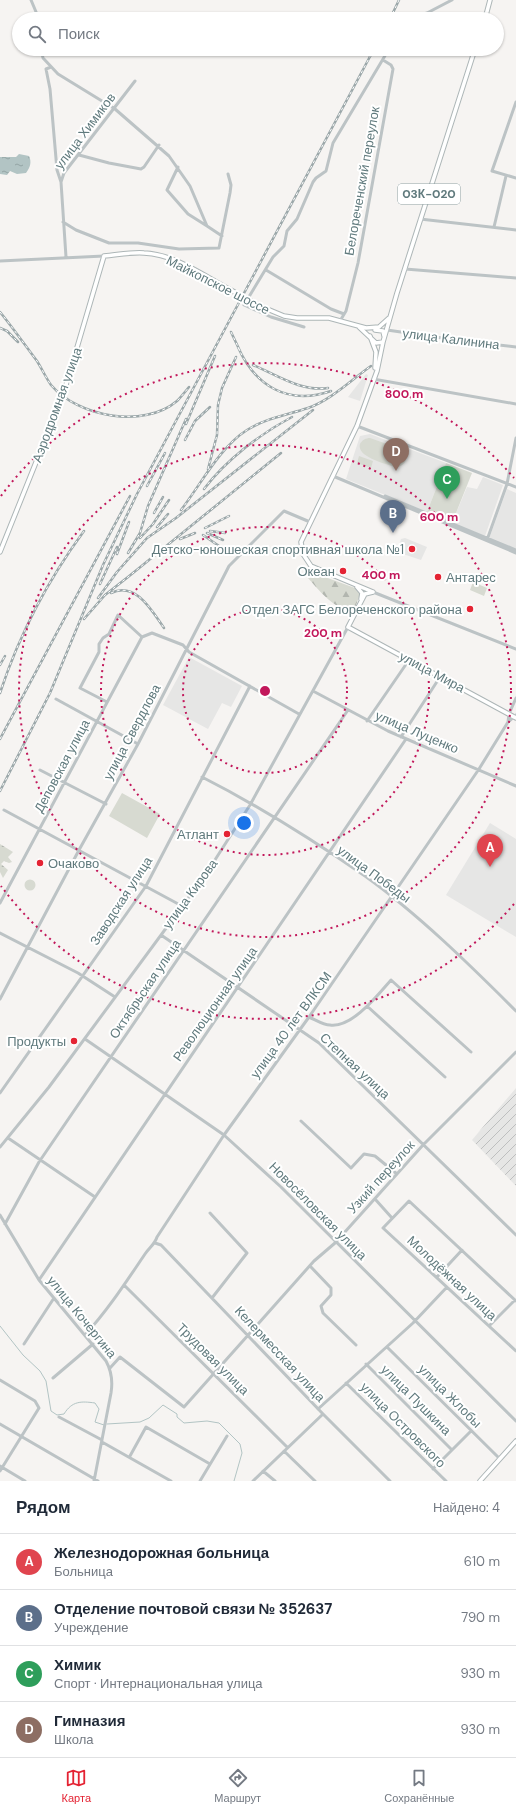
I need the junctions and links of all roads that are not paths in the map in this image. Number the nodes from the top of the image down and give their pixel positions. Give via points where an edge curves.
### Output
1 (31, 0) edge
2 (452, 0) edge
3 (490, 0) edge
4 (36, 12) edge
5 (430, 12) edge
6 (487, 12) edge
7 (385, 56) edge
8 (473, 56) edge
9 (43, 58) joint
10 (383, 60) junction
11 (52, 67) junction
12 (46, 69) junction
13 (135, 80) dead end
14 (516, 102) edge
15 (115, 109) junction
16 (159, 145) junction
17 (78, 155) junction
18 (178, 167) junction
19 (228, 174) dead end
20 (506, 176) junction
21 (516, 178) edge
22 (61, 182) junction
23 (420, 219) junction
24 (63, 222) junction
25 (207, 226) junction
26 (494, 227) junction
27 (516, 230) edge
28 (222, 236) junction
29 (158, 246) junction
30 (157, 255) junction
31 (104, 256) junction
32 (66, 257) junction
33 (0, 261) edge
34 (405, 269) junction
35 (266, 270) junction
36 (516, 278) edge
37 (344, 314) junction
38 (391, 314) junction
39 (340, 321) junction
40 (356, 326) junction
41 (304, 327) dead end
42 (366, 328) junction
43 (387, 330) junction
44 (370, 336) junction
45 (384, 340) junction
46 (516, 347) edge
47 (374, 378) junction
48 (516, 404) edge
49 (357, 426) junction
50 (516, 438) edge
51 (333, 476) junction
52 (507, 484) junction
53 (516, 487) edge
54 (310, 522) junction
55 (487, 539) junction
56 (0, 552) edge
57 (516, 552) edge
58 (355, 584) junction
59 (373, 592) junction
60 (361, 599) junction
61 (348, 627) junction
62 (142, 637) junction
63 (516, 649) edge
64 (186, 650) junction
65 (409, 660) junction
66 (440, 677) junction
67 (250, 686) junction
68 (313, 691) junction
69 (516, 698) edge
70 (56, 699) dead end
71 (107, 702) junction
72 (348, 710) junction
73 (299, 714) junction
74 (509, 714) junction
75 (515, 717) edge
76 (98, 721) junction
77 (367, 721) junction
78 (508, 722) junction
79 (401, 737) junction
80 (406, 739) junction
81 (138, 744) junction
82 (479, 769) junction
83 (40, 770) dead end
84 (202, 776) junction
85 (64, 782) junction
86 (516, 786) edge
87 (252, 802) junction
88 (106, 804) junction
89 (4, 810) dead end
90 (274, 817) junction
91 (40, 829) junction
92 (79, 850) junction
93 (330, 854) junction
94 (146, 886) junction
95 (392, 898) junction
96 (0, 903) edge
97 (182, 906) junction
98 (0, 933) edge
99 (161, 935) junction
100 (28, 948) junction
101 (182, 951) junction
102 (83, 977) junction
103 (238, 989) junction
104 (115, 997) junction
105 (0, 999) edge
106 (367, 1006) junction
107 (516, 1011) edge
108 (309, 1017) junction
109 (299, 1032) junction
110 (85, 1039) junction
111 (471, 1052) dead end
112 (516, 1052) edge
113 (111, 1057) junction
114 (445, 1076) dead end
115 (0, 1093) edge
116 (165, 1094) junction
117 (301, 1121) dead end
118 (224, 1135) junction
119 (8, 1138) junction
120 (424, 1145) junction
121 (0, 1148) edge
122 (40, 1160) junction
123 (397, 1174) junction
124 (95, 1197) junction
125 (375, 1199) junction
126 (210, 1213) dead end
127 (0, 1215) edge
128 (392, 1218) junction
129 (5, 1224) junction
130 (516, 1235) edge
131 (155, 1243) junction
132 (335, 1243) junction
133 (462, 1250) junction
134 (310, 1266) junction
135 (437, 1277) junction
136 (39, 1280) junction
137 (124, 1285) junction
138 (447, 1287) junction
139 (54, 1298) junction
140 (212, 1298) junction
141 (515, 1300) edge
142 (414, 1321) junction
143 (489, 1326) junction
144 (248, 1334) junction
145 (85, 1335) junction
146 (24, 1344) dead end
147 (92, 1344) junction
148 (356, 1345) dead end
149 (386, 1347) junction
150 (516, 1351) edge
151 (366, 1364) junction
152 (110, 1368) junction
153 (214, 1373) junction
154 (53, 1378) dead end
155 (0, 1380) edge
156 (346, 1383) junction
157 (184, 1407) joint
158 (318, 1409) junction
159 (323, 1414) junction
160 (59, 1417) dead end
161 (516, 1421) edge
162 (0, 1424) edge
163 (471, 1431) junction
164 (21, 1436) junction
165 (227, 1436) dead end
166 (102, 1441) junction
167 (516, 1441) edge
168 (287, 1447) junction
169 (452, 1450) junction
170 (284, 1451) junction
171 (130, 1456) junction
172 (500, 1459) junction
173 (210, 1464) junction
174 (1, 1468) edge
175 (433, 1469) junction
176 (263, 1471) junction
177 (95, 1480) edge
178 (25, 1481) edge
179 (171, 1481) edge
180 (200, 1481) edge
181 (253, 1481) edge
182 (275, 1481) edge
183 (315, 1481) edge
184 (390, 1481) edge
185 (446, 1481) edge
186 (480, 1481) edge

1 - 4 street
2 - 5 street
3 - 6 main road
7 - 10 street
8 - 23 main road, 03К-020
9 - 11 street
9 - 12 street
10 - 35 street via 334,143 326,171 313,182 297,219 287,231 284,246
10 - 37 street, Белореченский переулок via 393,69 367,221
11 - 12 street
11 - 15 street via 58,74
12 - 22 street via 57,170
13 - 15 street, улица Химиков
14 - 20 street via 492,170
15 - 16 street
15 - 17 street, улица Химиков
16 - 17 street via 141,169
16 - 18 street
17 - 22 street, улица Химиков via 64,173
18 - 25 street via 196,199
18 - 25 street via 167,190 188,214
19 - 28 street via 230,193
20 - 21 street
20 - 26 street
22 - 24 street, улица Химиков
23 - 26 street
23 - 34 main road, 03К-020
24 - 29 street via 109,243
24 - 32 street, улица Химиков
25 - 28 street
26 - 27 street
28 - 29 street via 219,248 179,249
29 - 30 street
30 - 31 main road, Майкопское шоссе via 144,253
30 - 39 main road, Майкопское шоссе, bridge via 185,265 260,306 290,318 329,318
31 - 32 street, Майкопское шоссе
31 - 56 main road, Аэродромная улица via 63,394
32 - 33 street, Майкопское шоссе
34 - 36 street
34 - 38 main road, 03К-020
35 - 37 street via 331,309
35 - 41 street via 244,305 278,320
37 - 39 street, Белореченский переулок
38 - 42 main road, улица Калинина via 387,322 381,326 374,329
38 - 43 main road, 03К-020
39 - 40 main road, улица Калинина
40 - 42 main road, улица Калинина
40 - 44 main road, улица Калинина
42 - 45 main road, улица Калинина via 383,331
43 - 45 main road, 03К-020
43 - 46 street, улица Калинина
44 - 45 main road, улица Калинина via 376,343
44 - 47 main road via 376,352
45 - 47 main road
47 - 48 street
47 - 49 main road
49 - 51 main road
49 - 52 street
50 - 52 street
51 - 54 main road
51 - 55 street
52 - 53 street
52 - 55 street
54 - 58 main road via 301,542 308,562 315,569
54 - 64 street, улица Свердлова via 284,511 229,566
55 - 57 street
58 - 59 main road
58 - 60 main road via 362,593
59 - 60 main road via 365,594
59 - 63 street
60 - 61 main road, улица Кирова
61 - 65 main road, улица Мира
61 - 68 street, улица Кирова
62 - 64 street via 152,633 172,640
62 - 71 street, Деповская улица
62 - 71 street via 118,615 110,634 99,644 99,652 80,688
64 - 67 street
64 - 81 street, улица Свердлова
65 - 66 main road, улица Мира
65 - 77 street
66 - 74 main road, улица Мира
66 - 79 street
67 - 73 street
67 - 84 street, Заводская улица
68 - 72 street, улица Луценко
68 - 73 street, улица Кирова
69 - 74 street, улица 40 лет ВЛКСМ
70 - 76 street
71 - 76 street, Деповская улица
72 - 77 street, улица Луценко
72 - 90 street, Октябрьская улица
73 - 87 street, улица Кирова
74 - 75 main road, улица Мира
74 - 78 street, улица 40 лет ВЛКСМ
75 - 78 street, улица 40 лет ВЛКСМ
76 - 81 street
76 - 85 street, Деповская улица
77 - 79 street, улица Луценко
78 - 82 street, улица 40 лет ВЛКСМ
79 - 80 street, улица Луценко
80 - 82 street, улица Луценко
80 - 93 street, Революционная улица
81 - 88 street, улица Свердлова
82 - 86 street, улица Луценко
82 - 95 street, улица 40 лет ВЛКСМ
83 - 85 street
84 - 87 street, улица Победы
84 - 94 street, Заводская улица
85 - 88 street
85 - 91 street, Деповская улица
87 - 90 street, улица Победы
87 - 97 street, улица Кирова via 228,842
88 - 92 street, улица Свердлова
89 - 91 street
90 - 93 street, улица Победы
90 - 101 street, Октябрьская улица
91 - 92 street
91 - 96 street, Деповская улица
92 - 94 street
92 - 100 street, улица Свердлова
93 - 95 street, улица Победы
93 - 103 street, Революционная улица
94 - 97 street
94 - 102 street, Заводская улица
95 - 107 street, улица Победы
95 - 108 street, улица 40 лет ВЛКСМ
97 - 99 street, улица Кирова
98 - 100 street
99 - 101 street, Степная улица
99 - 104 street, улица Кирова
100 - 102 street
100 - 105 street, улица Свердлова
101 - 103 street, Степная улица
101 - 113 street, Октябрьская улица
102 - 104 street
102 - 115 street, Заводская улица
103 - 109 street, Степная улица
103 - 116 street, Революционная улица
104 - 110 street, улица Кирова
106 - 108 street via 345,1024 328,1025
106 - 111 street via 391,980
106 - 114 street
108 - 109 street, улица 40 лет ВЛКСМ
109 - 118 street, улица 40 лет ВЛКСМ
109 - 120 street, Степная улица via 326,1050
110 - 113 street, Новосёловская улица
110 - 119 street, улица Кирова
112 - 120 street, Узкий переулок
113 - 116 street, Новосёловская улица
113 - 122 street, Октябрьская улица
116 - 118 street, Новосёловская улица
116 - 124 street, Революционная улица
117 - 123 street via 351,1168 364,1154 375,1156
118 - 131 street, улица 40 лет ВЛКСМ
118 - 132 street, Новосёловская улица
119 - 121 street, улица Кирова
119 - 122 street
120 - 123 street, Узкий переулок
120 - 130 street, Степная улица
122 - 124 street
122 - 129 street, Октябрьская улица
123 - 125 street, Узкий переулок
124 - 136 street, Революционная улица
125 - 128 street
125 - 132 street, Узкий переулок
126 - 140 street via 246,1253
127 - 129 street, улица Кочергина
128 - 133 street, Молодёжная улица via 409,1200
128 - 135 street, Молодёжная улица via 383,1228
129 - 136 street, улица Кочергина
131 - 137 street, улица 40 лет ВЛКСМ via 148,1249
131 - 140 street, Келермесская улица via 161,1245
132 - 134 street, Узкий переулок
132 - 142 street, Новосёловская улица
133 - 135 street
133 - 141 street
134 - 144 street, Узкий переулок
134 - 148 street via 331,1288 332,1295 321,1306 323,1313
135 - 138 street, Молодёжная улица
136 - 139 street, улица Кочергина
137 - 145 street, улица 40 лет ВЛКСМ
137 - 153 street, Трудовая улица
138 - 142 street
138 - 143 street, Молодёжная улица
139 - 145 street, улица Кочергина
139 - 146 street
140 - 144 street, Келермесская улица
141 - 143 street
142 - 149 street
142 - 161 street, Новосёловская улица
143 - 150 street, Молодёжная улица
144 - 153 street, Узкий переулок
144 - 158 street, Келермесская улица
145 - 147 street, улица Кочергина
147 - 152 street, улица Кочергина
147 - 154 street
149 - 151 street
149 - 163 street, улица Жлобы
151 - 156 street
151 - 169 street, улица Пушкина
152 - 157 street, улица Кочергина via 120,1357
152 - 166 street via 112,1382
153 - 157 street, Узкий переулок
153 - 168 street, Трудовая улица
155 - 164 street via 35,1401 39,1408
156 - 158 street
156 - 175 street, улица Островского
158 - 159 street, Келермесская улица
159 - 168 street
159 - 184 street, Келермесская улица
160 - 166 street
162 - 164 street
163 - 169 street, улица Пушкина
163 - 172 street, улица Жлобы
164 - 174 street
164 - 177 street
165 - 173 street
166 - 171 street
166 - 177 street
167 - 172 main road
168 - 170 street
169 - 175 street, улица Пушкина
170 - 176 street
170 - 183 street
171 - 173 street via 146,1427
171 - 179 street
172 - 186 main road
173 - 180 street
174 - 178 street
175 - 185 street, улица Островского
176 - 181 street
176 - 182 street

